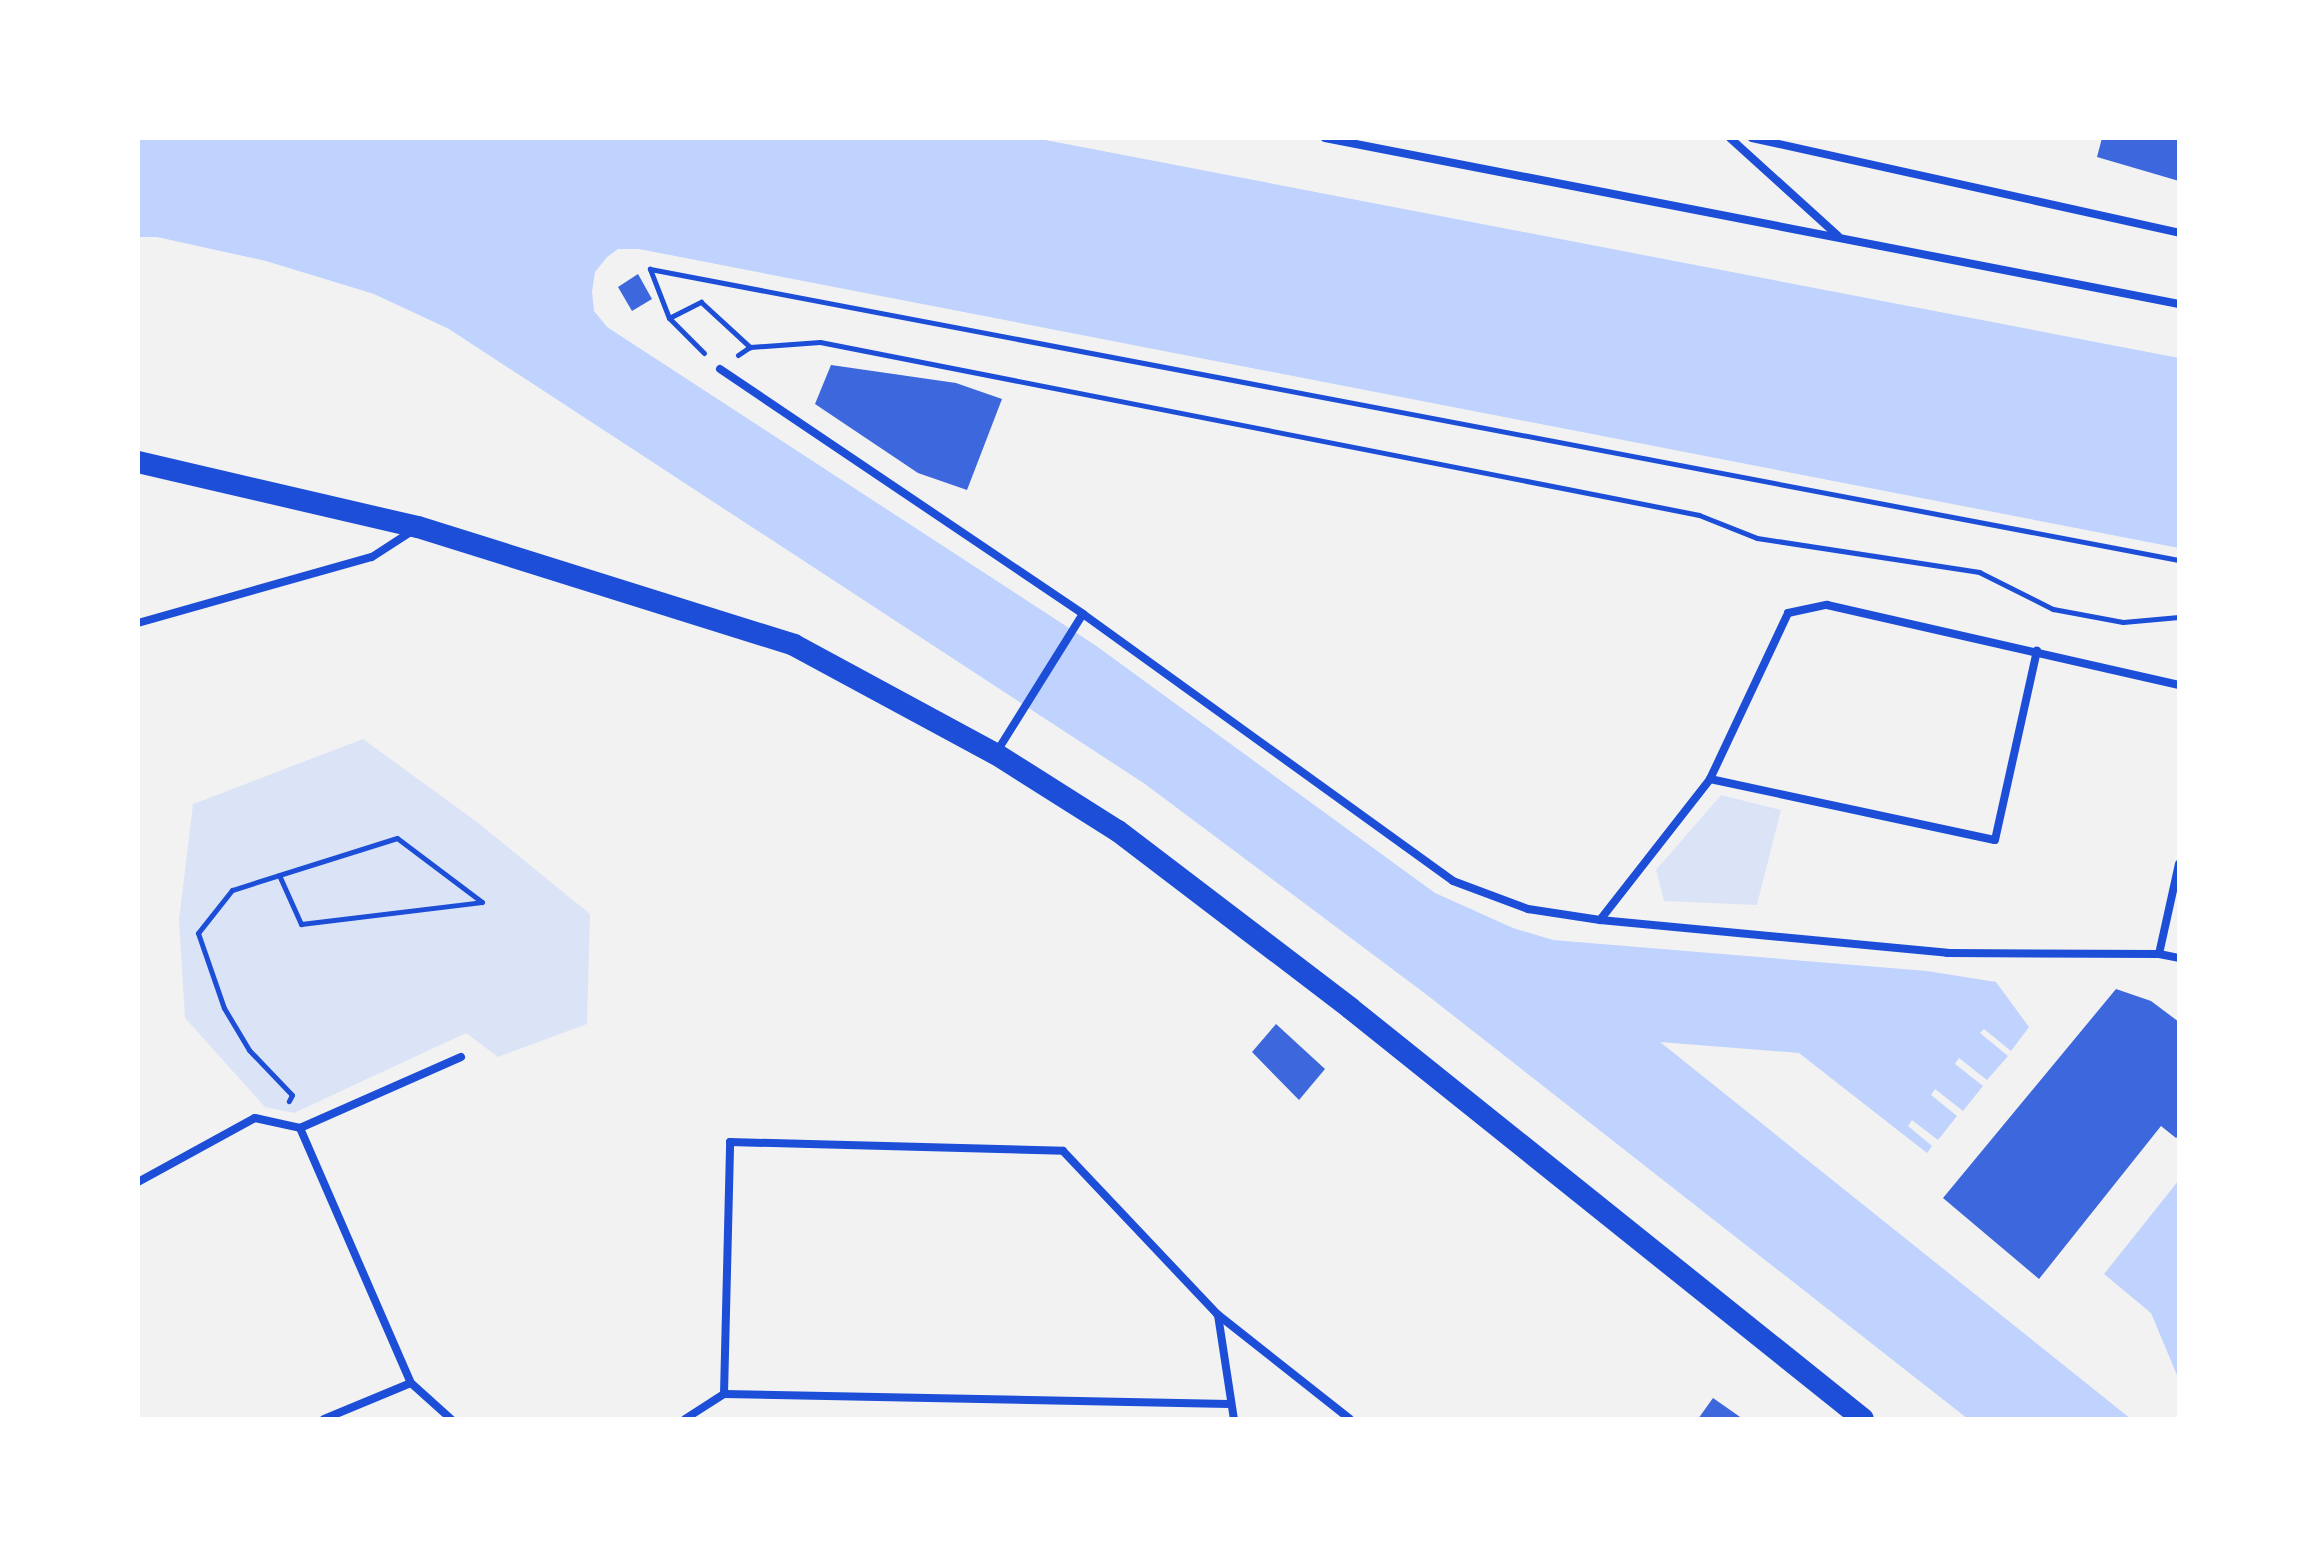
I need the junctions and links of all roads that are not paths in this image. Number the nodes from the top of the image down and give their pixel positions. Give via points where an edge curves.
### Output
1 (1325, 138) edge
2 (1730, 138) edge
3 (1752, 138) edge
4 (2179, 233) edge
5 (1838, 237) junction
6 (2179, 304) edge
7 (720, 369) road end
8 (138, 462) edge
9 (418, 527) junction
10 (1083, 614) junction
11 (138, 623) edge
12 (2037, 651) junction
13 (2179, 685) edge
14 (996, 754) junction
15 (1710, 779) junction
16 (2179, 864) edge
17 (1600, 920) junction
18 (2159, 954) junction
19 (2179, 958) edge
20 (461, 1057) dead end
21 (300, 1128) junction
22 (138, 1182) edge
23 (1217, 1314) junction
24 (411, 1383) junction
25 (724, 1394) junction
26 (1229, 1404) junction
27 (324, 1419) edge
28 (451, 1419) edge
29 (685, 1419) edge
30 (1234, 1419) edge
31 (1350, 1419) edge
32 (1863, 1419) edge

1 - 5 street
2 - 5 street
3 - 4 street
5 - 6 street
7 - 10 street
8 - 9 highway
9 - 11 street via 372,557
9 - 14 highway via 794,645
10 - 14 street
10 - 17 street via 1453,881 1528,909
12 - 13 street
12 - 15 street via 1827,605 1788,613
12 - 15 street via 1995,840
14 - 32 highway via 1118,831 1350,1008
15 - 17 street
16 - 18 street
17 - 18 street via 1947,953
18 - 19 street
20 - 21 street
21 - 22 street via 255,1118
21 - 24 street
23 - 25 street via 1063,1151 730,1142
23 - 26 street
23 - 31 street
24 - 27 street
24 - 28 street
25 - 26 street
25 - 29 street
26 - 30 street

